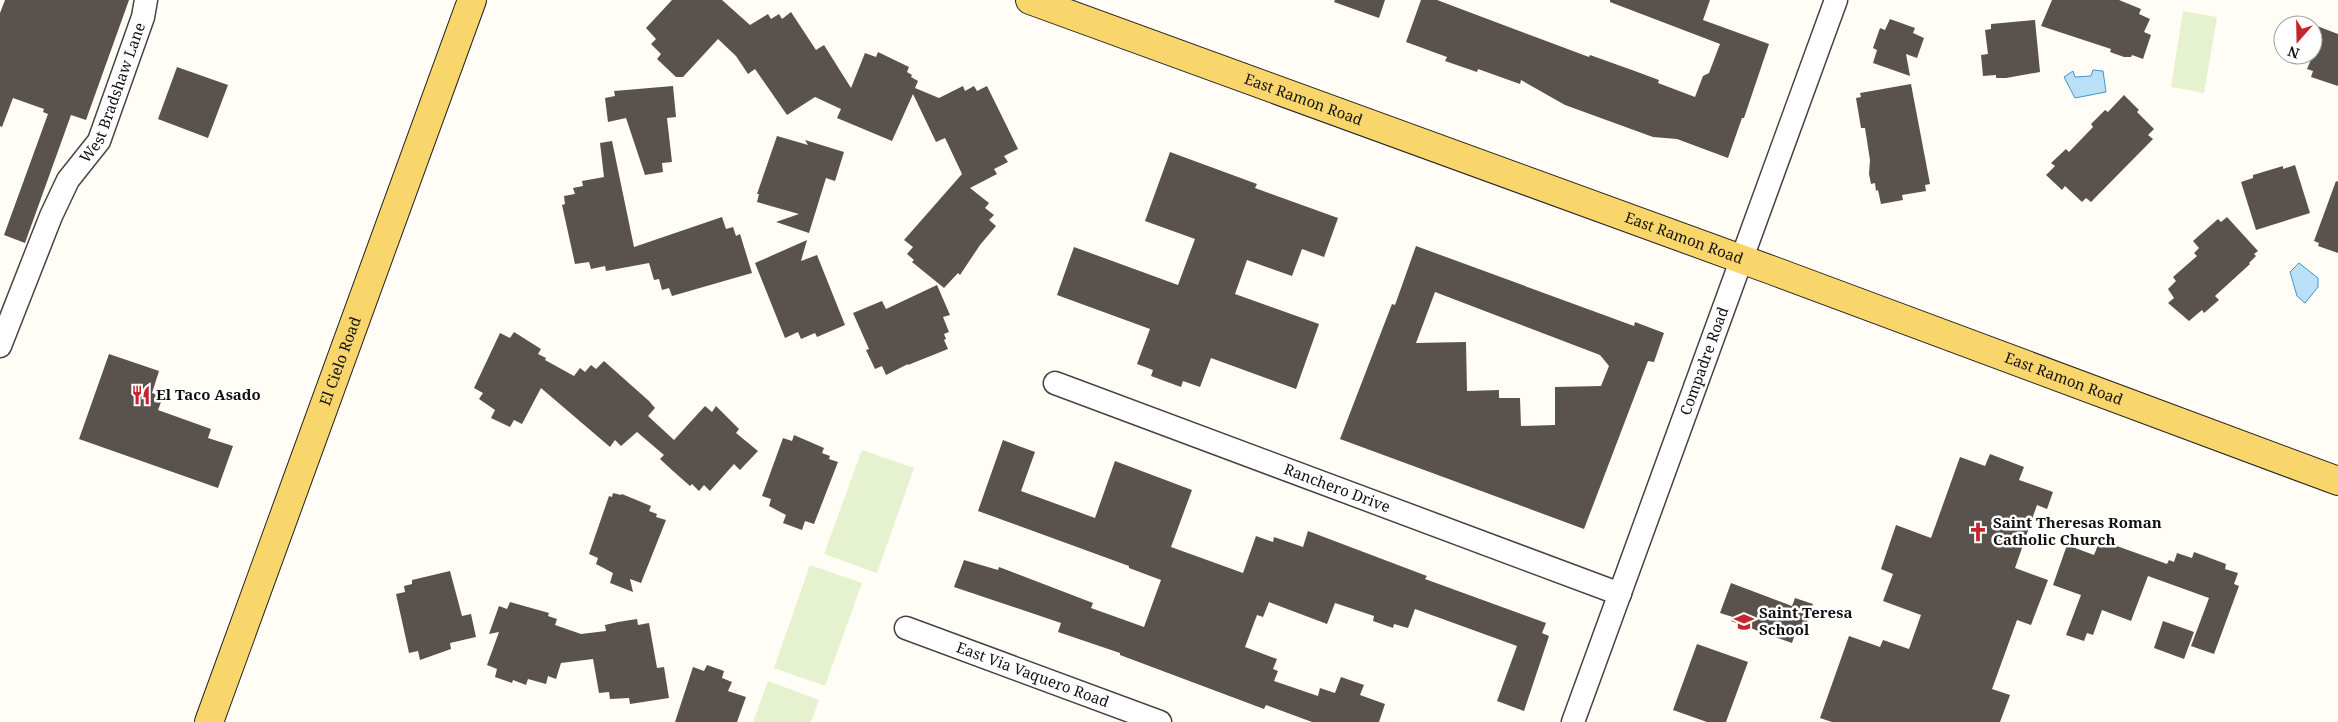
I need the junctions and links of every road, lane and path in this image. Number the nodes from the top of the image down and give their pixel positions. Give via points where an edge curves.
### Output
1 (146, 0) edge
2 (472, 0) edge
3 (1030, 0) edge
4 (1836, 0) edge
5 (1741, 259) junction
6 (0, 346) edge
7 (1055, 383) dead end
8 (2338, 481) edge
9 (1620, 594) junction
10 (906, 628) dead end
11 (209, 722) edge
12 (1160, 722) edge
13 (1572, 722) edge

1 - 6 street, West Bradshaw Lane via 143,17 99,141 68,180
2 - 11 main road, El Cielo Road
3 - 5 main road, East Ramon Road
4 - 5 street, Compadre Road
5 - 8 main road, East Ramon Road
5 - 9 street, Compadre Road
7 - 9 street, Ranchero Drive
9 - 13 street, Compadre Road
10 - 12 street, East Via Vaquero Road

